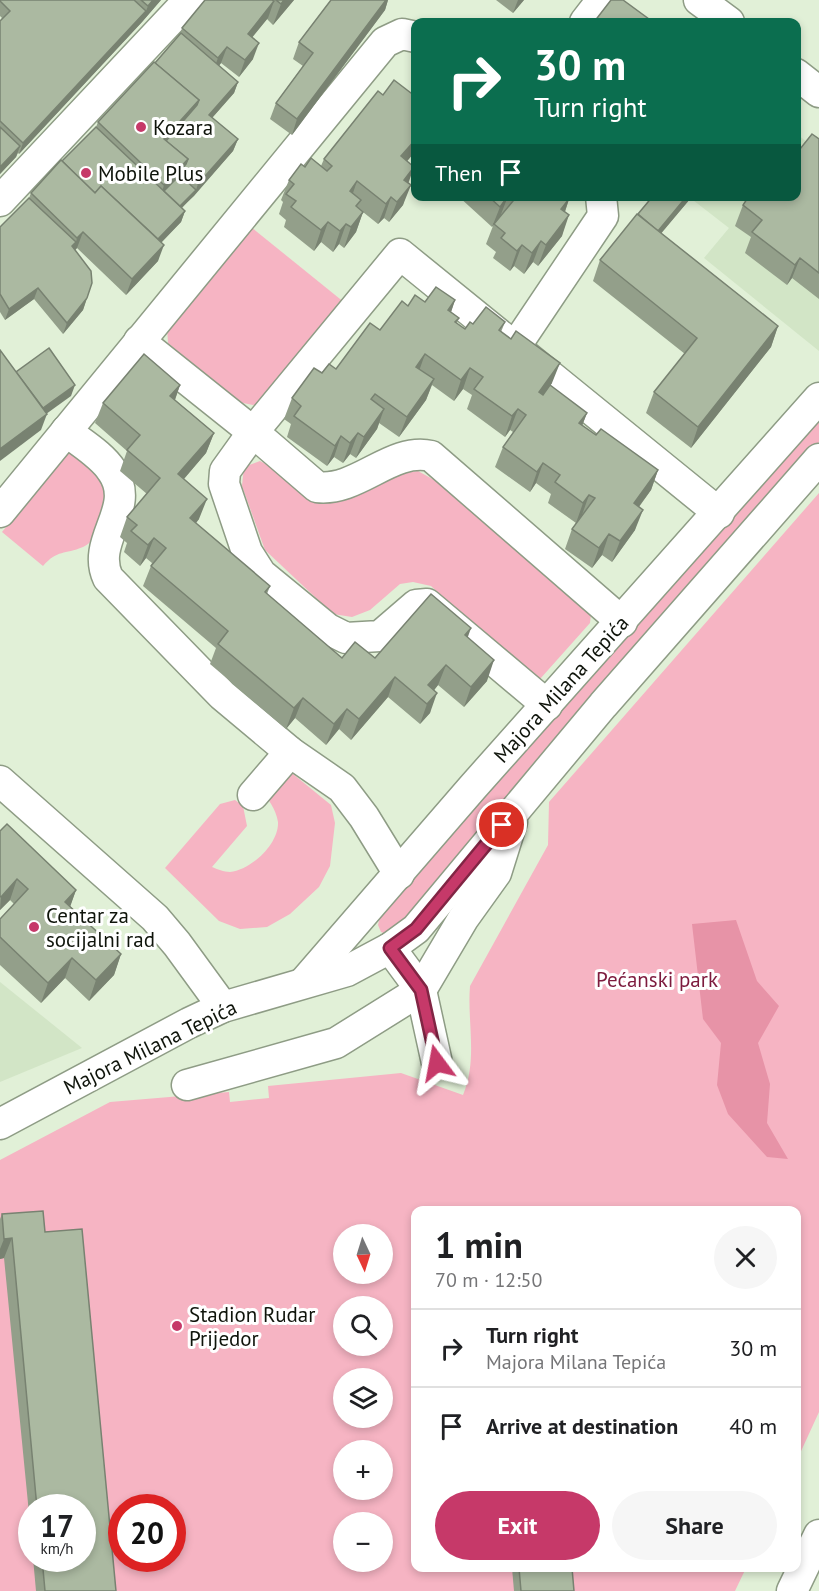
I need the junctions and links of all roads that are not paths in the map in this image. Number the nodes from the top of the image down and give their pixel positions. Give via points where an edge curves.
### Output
1 (189, 0) edge
2 (602, 0) edge
3 (699, 0) edge
4 (588, 18) edge
5 (724, 18) edge
6 (411, 36) edge
7 (801, 78) edge
8 (819, 92) edge
9 (0, 201) edge
10 (602, 201) edge
11 (139, 341) junction
12 (514, 347) junction
13 (819, 398) edge
14 (66, 430) junction
15 (253, 432) junction
16 (819, 459) edge
17 (0, 512) edge
18 (719, 513) junction
19 (622, 622) junction
20 (547, 705) junction
21 (290, 752) junction
22 (0, 781) edge
23 (253, 795) dead end
24 (516, 807) junction
25 (399, 874) junction
26 (390, 948) junction
27 (305, 981) junction
28 (421, 990) junction
29 (223, 1007) junction
30 (437, 1063) dead end
31 (187, 1085) dead end
32 (0, 1124) edge
33 (819, 1535) edge
34 (792, 1591) edge

1 - 9 street
2 - 4 street
3 - 5 street
6 - 11 street via 402,34 385,42
7 - 8 street
10 - 12 street via 603,216
11 - 14 street
11 - 15 street
12 - 15 street via 400,254
12 - 18 street
13 - 18 street, Majora Milana Tepića
14 - 17 street
14 - 21 street via 111,469 119,486 120,505 103,552 102,566 108,578 222,695
15 - 19 street via 317,487 345,483 410,455 431,456
15 - 20 street via 225,471 224,484 247,552 261,574 346,638 380,636 416,605 428,604
16 - 24 street, Majora Milana Tepića
18 - 19 street, Majora Milana Tepića
19 - 20 street, Majora Milana Tepića
20 - 25 street, Majora Milana Tepića
21 - 23 street
21 - 25 street via 342,788
22 - 29 street via 155,918
24 - 26 street, Majora Milana Tepića via 416,929
24 - 28 street via 496,873
25 - 27 street, Majora Milana Tepića
26 - 27 street, Majora Milana Tepića via 347,971
26 - 28 street
27 - 29 street, Majora Milana Tepića
28 - 30 street
28 - 31 street via 336,1043
29 - 32 street, Majora Milana Tepića
33 - 34 street

